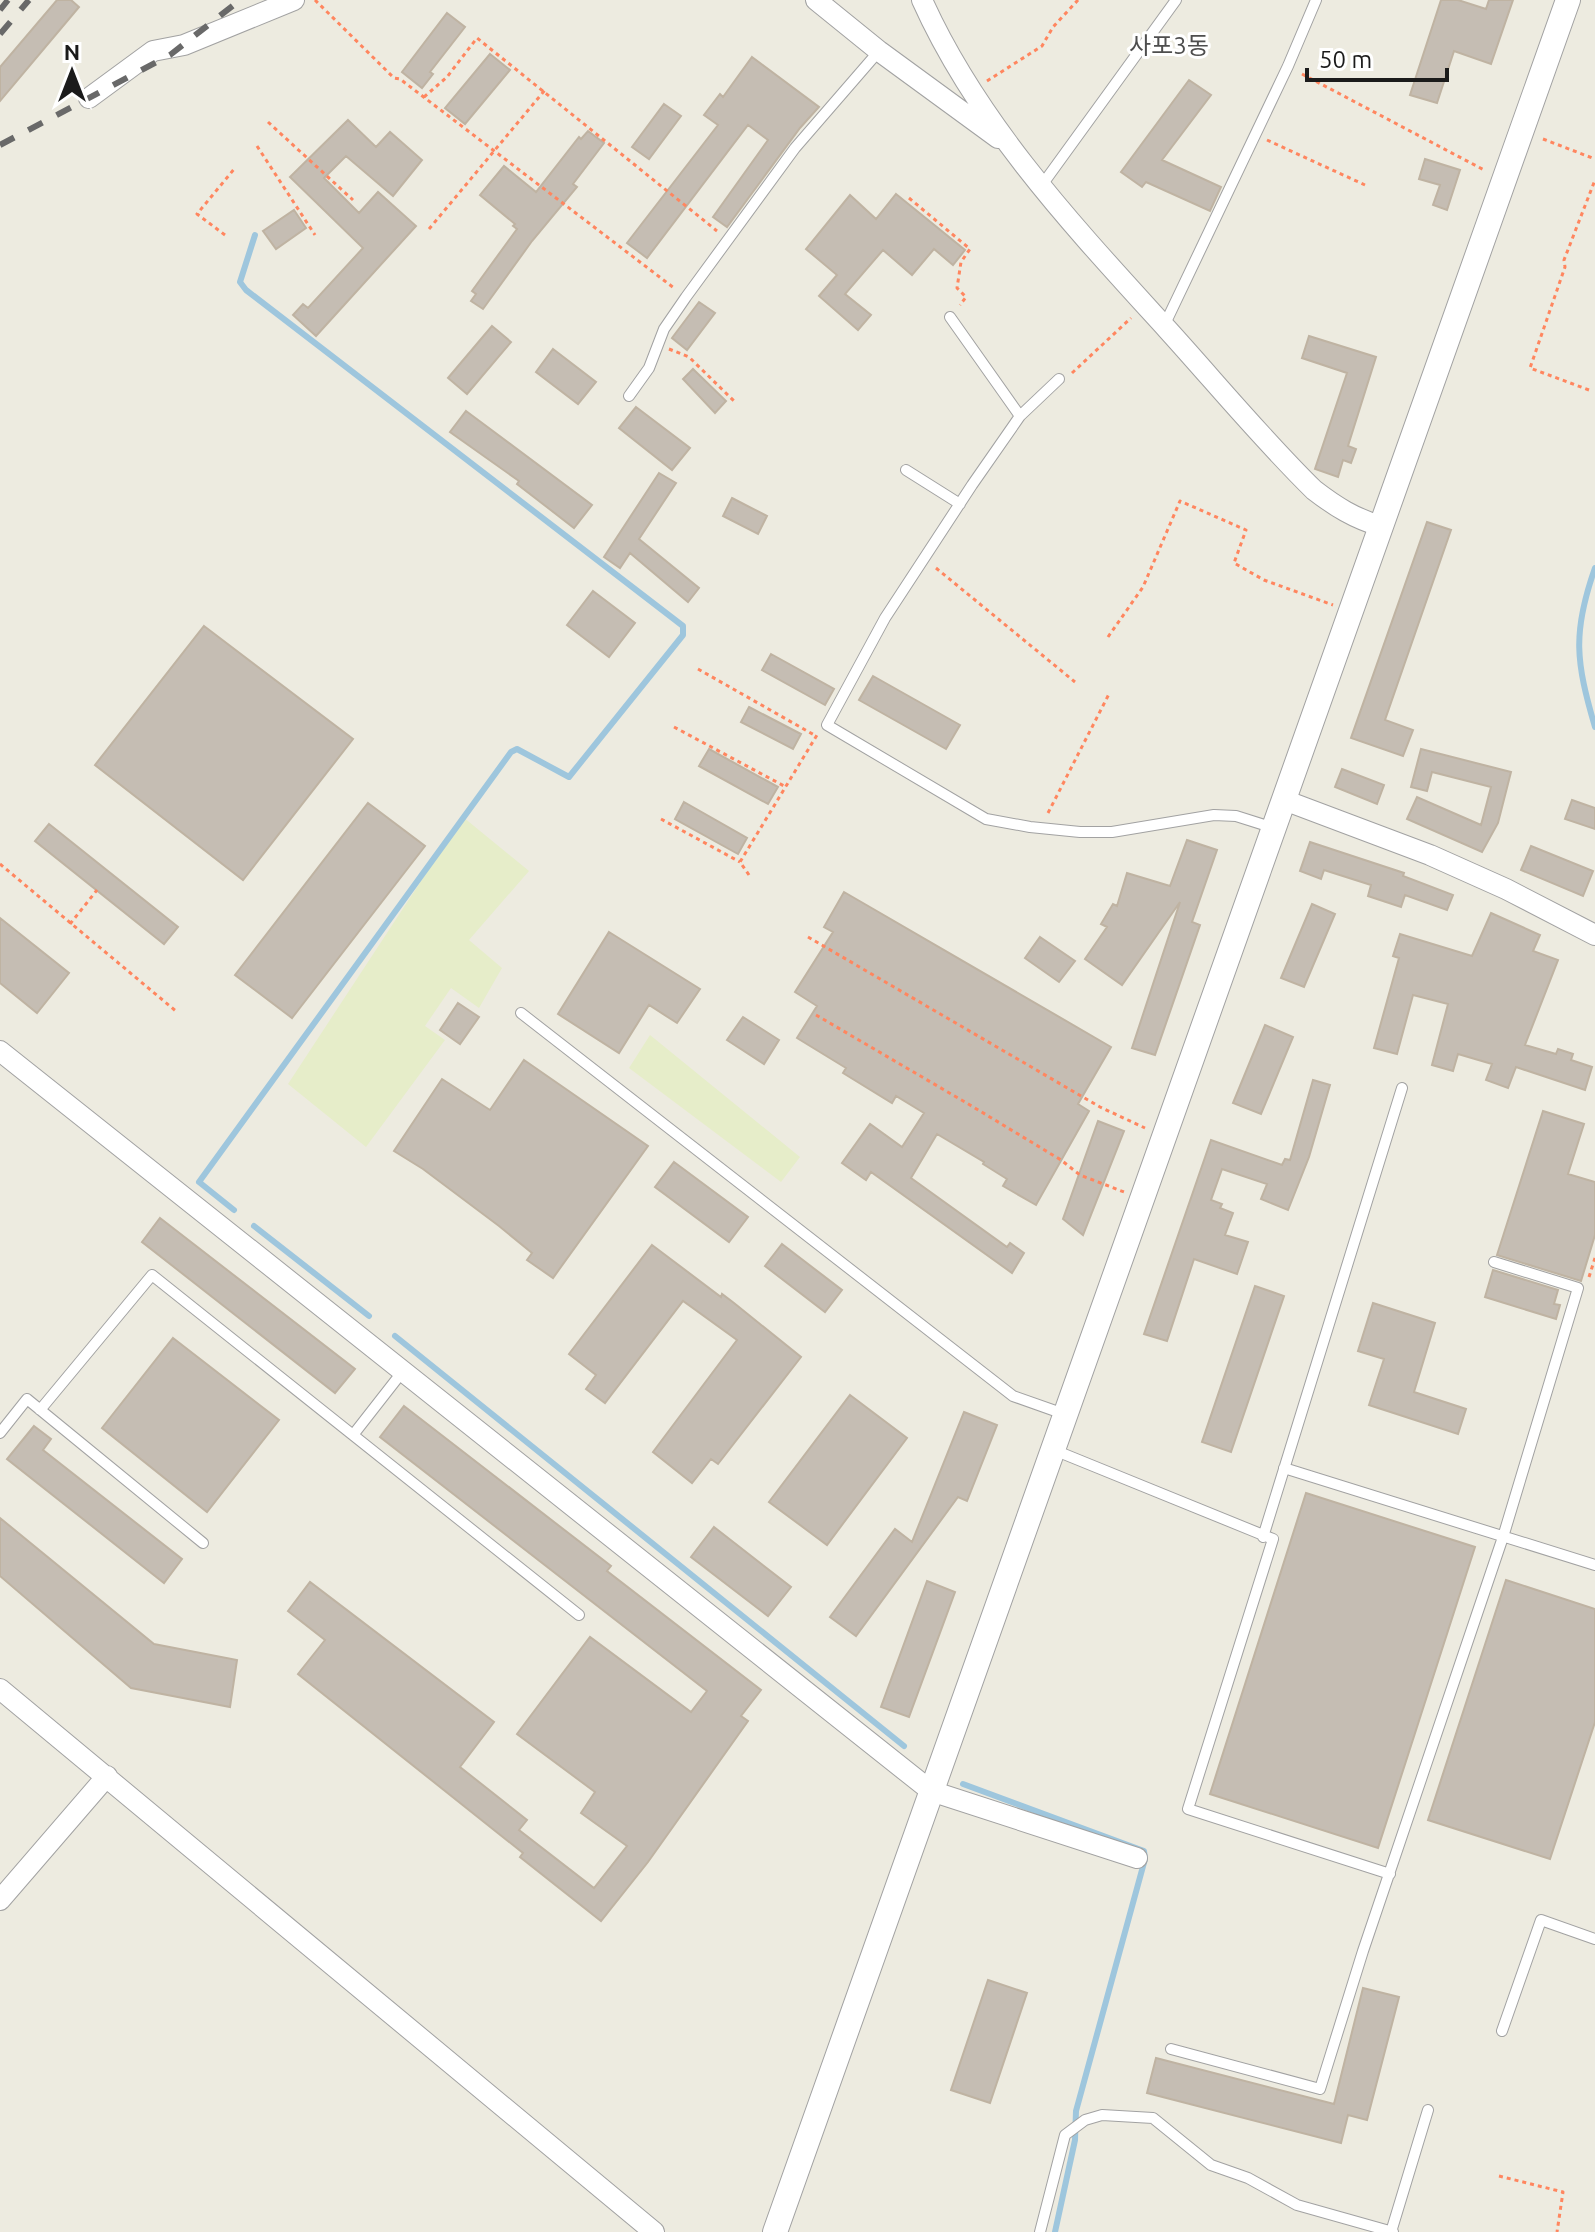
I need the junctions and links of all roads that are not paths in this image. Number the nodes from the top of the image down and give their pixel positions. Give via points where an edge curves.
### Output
1 (294, 0) edge
2 (816, 0) edge
3 (1176, 0) edge
4 (1316, 0) edge
5 (1568, 0) edge
6 (926, 3) edge
7 (879, 51) junction
8 (89, 98) dead end
9 (1012, 149) junction
10 (1042, 185) junction
11 (950, 317) road end
12 (1164, 326) junction
13 (1059, 379) road end
14 (629, 396) dead end
15 (1020, 416) junction
16 (906, 470) dead end
17 (960, 504) junction
18 (1380, 526) junction
19 (1284, 800) junction
20 (1274, 828) junction
21 (1595, 935) edge
22 (521, 1013) dead end
23 (0, 1051) edge
24 (1402, 1088) dead end
25 (1494, 1262) dead end
26 (403, 1371) junction
27 (40, 1410) junction
28 (1066, 1414) junction
29 (0, 1433) edge
30 (353, 1435) junction
31 (1054, 1450) junction
32 (1284, 1468) junction
33 (1263, 1537) junction
34 (1503, 1537) junction
35 (203, 1543) dead end
36 (1595, 1565) edge
37 (579, 1615) dead end
38 (0, 1689) edge
39 (107, 1776) junction
40 (931, 1791) junction
41 (1137, 1858) dead end
42 (1390, 1874) junction
43 (0, 1900) edge
44 (1595, 1939) edge
45 (1502, 2031) dead end
46 (1171, 2049) dead end
47 (1428, 2110) dead end
48 (654, 2232) edge
49 (775, 2232) edge
50 (1040, 2232) edge
51 (1392, 2232) edge

1 - 8 street via 184,45 153,51
2 - 7 street
3 - 10 lane
4 - 12 lane
5 - 18 street
6 - 9 street via 972,90
7 - 9 street
7 - 14 lane via 795,148 686,297
9 - 10 street
10 - 12 street
11 - 15 lane
12 - 18 street via 1314,490 1341,511
13 - 15 lane
15 - 17 lane
16 - 17 lane
17 - 20 lane via 885,618 827,725 986,819 1112,832 1214,815
18 - 19 street
19 - 20 street
19 - 21 street via 1430,855
20 - 28 street
22 - 28 lane via 1013,1396
23 - 26 street
24 - 32 lane
25 - 34 lane via 1578,1288
26 - 30 lane
26 - 40 street
27 - 29 lane via 27,1399
27 - 30 lane via 152,1275
27 - 35 lane
28 - 31 street
30 - 37 lane
31 - 33 lane
31 - 40 street
32 - 33 lane
32 - 34 lane
33 - 42 lane via 1273,1539 1188,1809
34 - 36 lane
34 - 42 lane
38 - 39 street
39 - 43 street
39 - 48 street
40 - 41 street
40 - 49 street
42 - 46 lane via 1320,2089
44 - 45 lane via 1541,1920
47 - 51 lane
50 - 51 lane via 1065,2135 1102,2115 1153,2118 1211,2165 1297,2205

